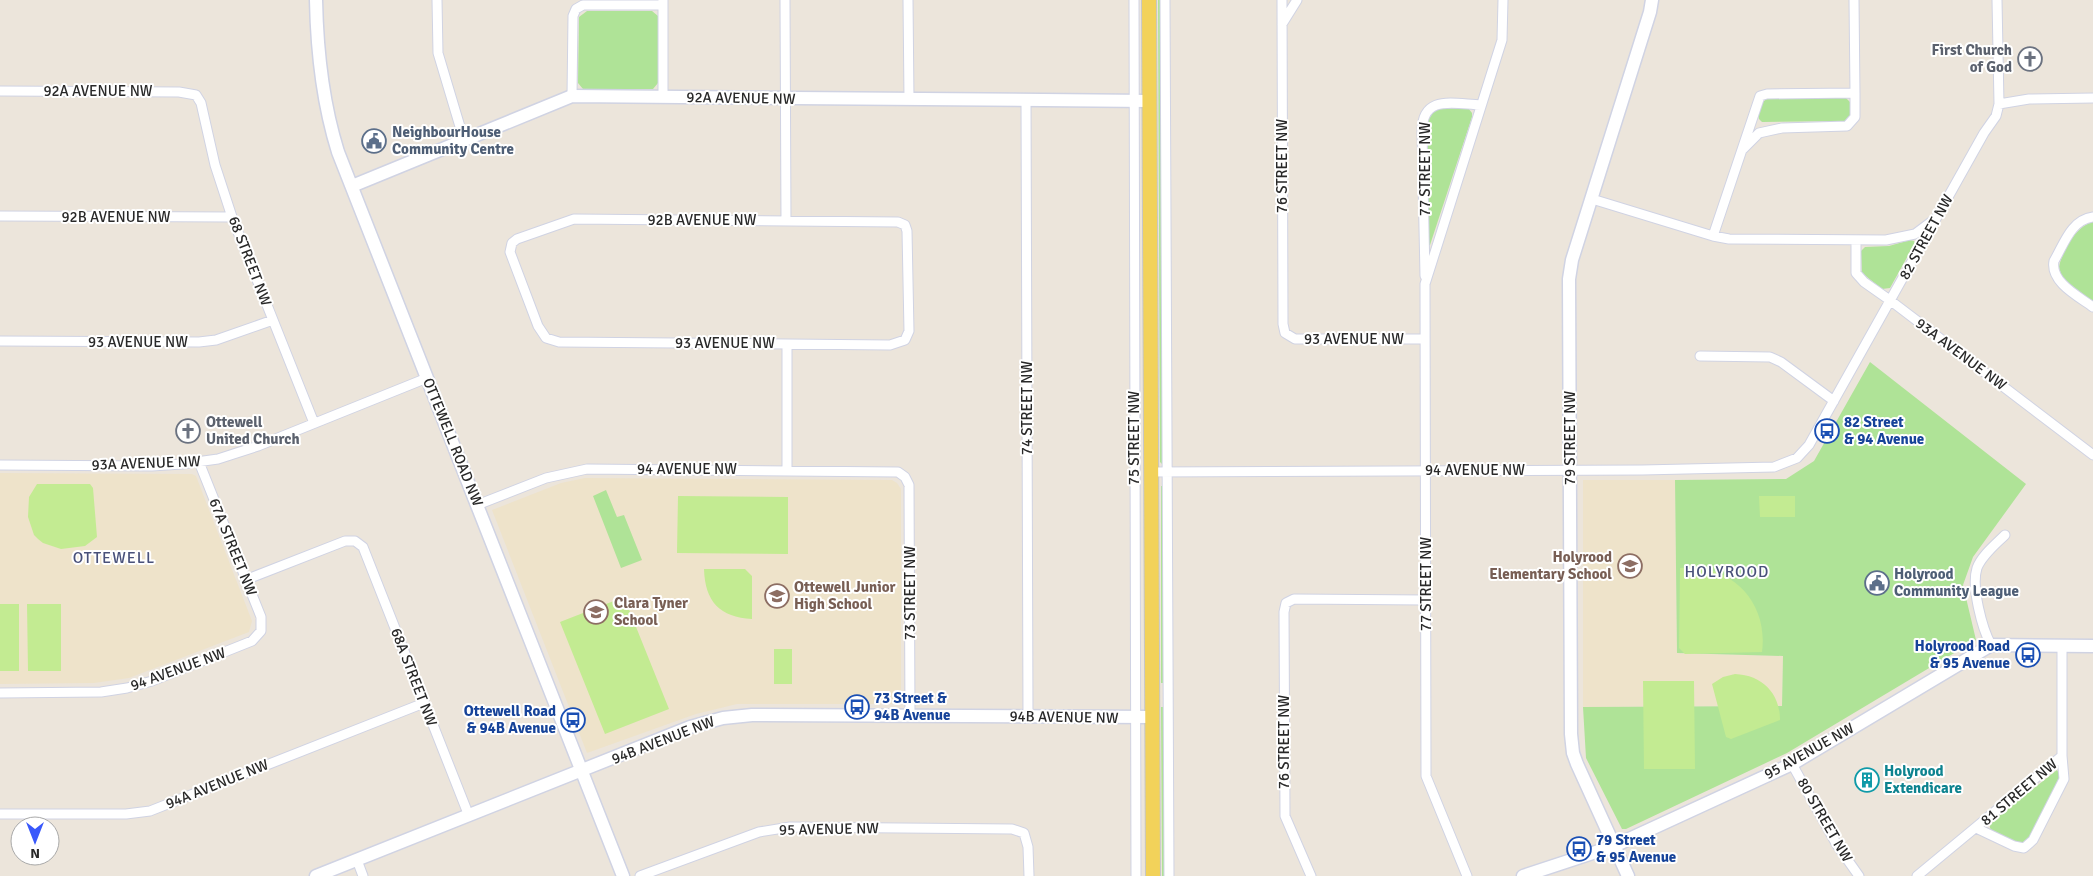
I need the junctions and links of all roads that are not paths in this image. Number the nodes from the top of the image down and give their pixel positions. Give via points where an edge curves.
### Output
1 (316, 0) edge
2 (437, 0) edge
3 (785, 0) edge
4 (908, 0) edge
5 (1134, 0) edge
6 (1149, 0) edge
7 (1165, 0) edge
8 (1282, 0) edge
9 (1297, 0) edge
10 (1503, 0) edge
11 (1652, 0) edge
12 (1854, 0) edge
13 (1997, 0) edge
14 (663, 2) edge
15 (1282, 24) junction
16 (0, 91) edge
17 (1856, 93) junction
18 (196, 95) joint
19 (572, 96) junction
20 (663, 97) junction
21 (786, 98) junction
22 (2093, 98) edge
23 (909, 99) junction
24 (1026, 100) junction
25 (1133, 101) junction
26 (1149, 101) junction
27 (1999, 104) junction
28 (1481, 105) junction
29 (464, 140) junction
30 (1740, 152) junction
31 (352, 186) junction
32 (1592, 199) junction
33 (0, 216) edge
34 (232, 217) junction
35 (2093, 217) edge
36 (1937, 218) junction
37 (786, 221) junction
38 (1713, 236) junction
39 (1856, 241) junction
40 (1425, 284) junction
41 (1891, 301) junction
42 (2093, 307) edge
43 (272, 320) junction
44 (1285, 333) joint
45 (546, 338) joint
46 (1425, 339) junction
47 (905, 340) joint
48 (0, 341) edge
49 (787, 344) junction
50 (1700, 356) dead end
51 (427, 378) junction
52 (1834, 401) junction
53 (314, 423) junction
54 (2093, 455) edge
55 (1797, 458) joint
56 (200, 462) junction
57 (0, 465) edge
58 (786, 470) junction
59 (1570, 470) junction
60 (1426, 471) junction
61 (1151, 472) junction
62 (1167, 472) junction
63 (902, 474) joint
64 (478, 505) junction
65 (2005, 535) dead end
66 (245, 580) junction
67 (1426, 600) junction
68 (261, 631) joint
69 (1991, 645) junction
70 (2062, 646) junction
71 (2093, 646) edge
72 (0, 693) edge
73 (424, 703) junction
74 (910, 715) junction
75 (1028, 716) junction
76 (1152, 717) junction
77 (1135, 718) junction
78 (2062, 756) junction
79 (1792, 764) junction
80 (583, 771) junction
81 (0, 814) edge
82 (469, 816) junction
83 (1976, 828) junction
84 (1614, 846) junction
85 (357, 860) junction
86 (316, 876) edge
87 (363, 876) edge
88 (623, 876) edge
89 (640, 876) edge
90 (1029, 876) edge
91 (1136, 876) edge
92 (1153, 876) edge
93 (1169, 876) edge
94 (1311, 876) edge
95 (1467, 876) edge
96 (1523, 876) edge
97 (1628, 876) edge
98 (1859, 876) edge
99 (1917, 876) edge

1 - 31 street, OTTEWELL ROAD NW via 320,74 327,114
2 - 29 street via 438,53
3 - 21 street
4 - 23 street
5 - 25 street, 75 STREET NW
6 - 26 main road, 75 STREET NW
7 - 62 street
8 - 15 street, 76 STREET NW
9 - 15 street
10 - 28 street, 77 STREET NW via 1502,40
11 - 32 street, 79 STREET NW
12 - 17 street
13 - 27 street, 82 STREET NW
14 - 19 street via 583,4 576,9 573,16
14 - 20 street
15 - 44 street, 76 STREET NW
16 - 18 street, 92A AVENUE NW via 179,92
17 - 30 street via 1855,116 1847,126 1782,128 1759,133
17 - 30 street via 1760,96
18 - 34 street, 68 STREET NW via 201,103 215,165
19 - 20 street, 92A AVENUE NW
19 - 29 street, 92A AVENUE NW
20 - 21 street, 92A AVENUE NW
21 - 23 street, 92A AVENUE NW
21 - 37 street
22 - 27 street via 2028,99
23 - 24 street, 92A AVENUE NW
24 - 25 street, 92A AVENUE NW
24 - 75 street, 74 STREET NW
25 - 26 street, 92A AVENUE NW
25 - 77 street, 75 STREET NW
26 - 61 main road, 75 STREET NW
27 - 36 street, 82 STREET NW via 1996,116
28 - 40 street, 77 STREET NW
28 - 40 street, 77 STREET NW via 1440,104 1428,109 1424,116
29 - 31 street, 92A AVENUE NW
30 - 38 street
31 - 51 street, OTTEWELL ROAD NW
32 - 38 street
32 - 59 street, 79 STREET NW via 1569,279
33 - 34 street, 92B AVENUE NW
34 - 43 street, 68 STREET NW
35 - 42 street via 2075,225 2053,266 2056,278
36 - 39 street via 1914,234 1886,240
36 - 41 street, 82 STREET NW
37 - 45 street, 92B AVENUE NW via 574,219 517,239 512,243 510,252 538,326
37 - 47 street, 92B AVENUE NW via 898,222 904,225 907,231 909,331
38 - 39 street via 1729,240
39 - 41 street, 93A AVENUE NW via 1856,273
40 - 46 street, 77 STREET NW
41 - 52 street, 82 STREET NW
41 - 54 street, 93A AVENUE NW
43 - 48 street, 93 AVENUE NW via 216,340 199,342
43 - 53 street, 68 STREET NW
44 - 46 street, 93 AVENUE NW via 1294,339
45 - 49 street, 93 AVENUE NW via 560,342
46 - 60 street, 77 STREET NW
47 - 49 street, 93 AVENUE NW via 890,344
49 - 58 street
50 - 52 street via 1770,357
51 - 53 street, 93A AVENUE NW
51 - 64 street, OTTEWELL ROAD NW
52 - 55 street, 82 STREET NW
53 - 56 street, 93A AVENUE NW via 246,451
55 - 59 street, 94 AVENUE NW via 1774,467
56 - 57 street, 93A AVENUE NW via 152,466
56 - 66 street, 67A STREET NW
58 - 63 street, 94 AVENUE NW via 889,470
58 - 64 street, 94 AVENUE NW via 587,469 546,478
59 - 60 street, 94 AVENUE NW
59 - 84 street, 79 STREET NW via 1572,744 1577,764
60 - 62 street, 94 AVENUE NW
60 - 67 street, 77 STREET NW
61 - 62 street, 94 AVENUE NW
61 - 76 main road, 75 STREET NW
62 - 93 street
63 - 74 street, 73 STREET NW via 909,485
64 - 80 street, OTTEWELL ROAD NW
65 - 69 street via 1977,568 1976,595
66 - 68 street, 67A STREET NW via 262,622
66 - 73 street, 68A STREET NW via 339,542 355,541 365,550
67 - 94 street, 76 STREET NW via 1294,599 1286,603 1285,816
67 - 95 street, 77 STREET NW via 1426,776
68 - 72 street, 94 AVENUE NW via 246,643 127,688 101,692
69 - 70 street
69 - 79 street, 95 AVENUE NW
70 - 71 street
70 - 78 street, 81 STREET NW
73 - 81 street, 94A AVENUE NW via 150,811 126,814
73 - 82 street, 68A STREET NW
74 - 75 street, 94B AVENUE NW
74 - 80 street, 94B AVENUE NW via 752,715 723,718 690,727
75 - 77 street, 94B AVENUE NW
76 - 77 street, 94B AVENUE NW
76 - 92 main road, 75 STREET NW
77 - 91 street, 75 STREET NW
78 - 83 street, 81 STREET NW
78 - 83 street, 81 STREET NW via 2064,779 2033,840 2024,848
79 - 84 street, 95 AVENUE NW
79 - 98 street, 80 STREET NW
80 - 82 street, 94B AVENUE NW
80 - 88 street, OTTEWELL ROAD NW
82 - 85 street, 94B AVENUE NW
83 - 99 street, 81 STREET NW
84 - 96 street, 95 AVENUE NW
84 - 97 street, 79 STREET NW
85 - 86 street, 94B AVENUE NW
85 - 87 street
89 - 90 street, 95 AVENUE NW via 759,832 790,827 1012,829 1024,833

